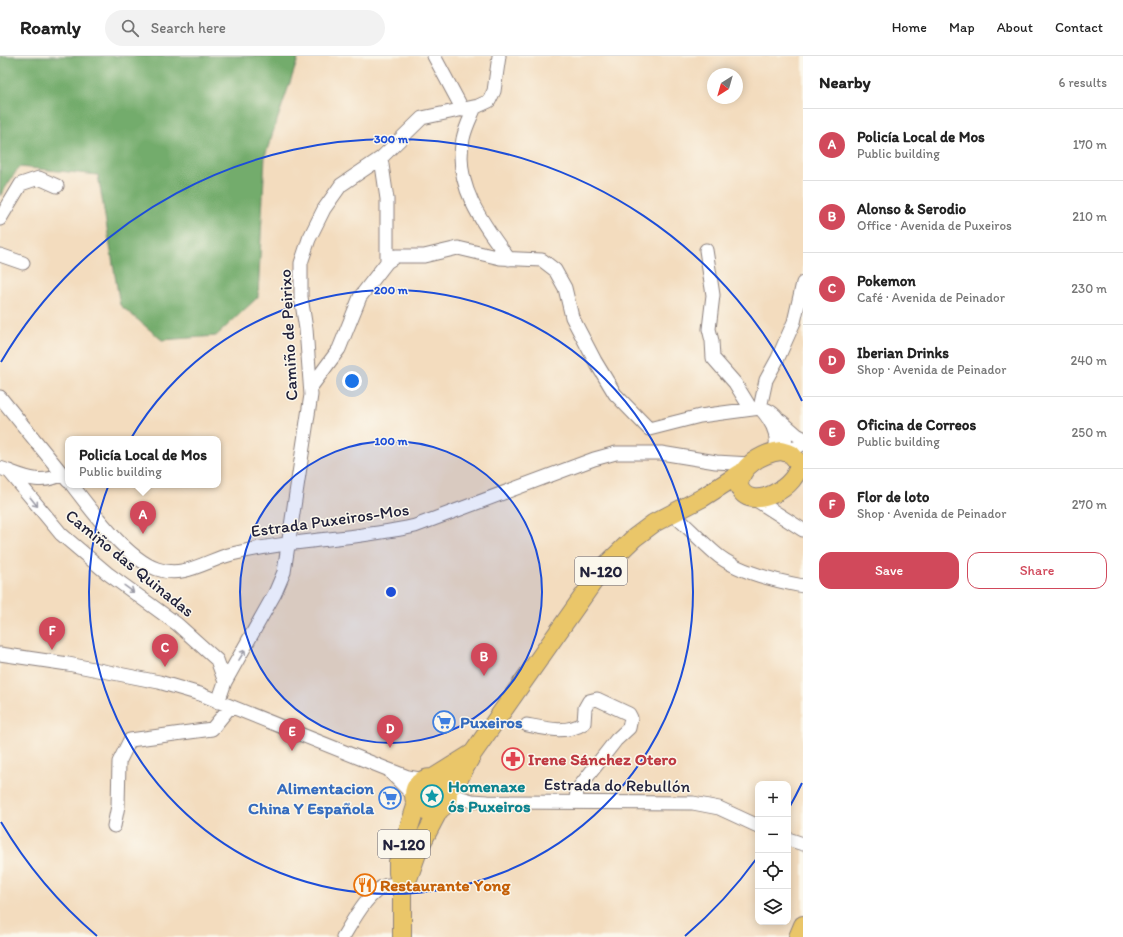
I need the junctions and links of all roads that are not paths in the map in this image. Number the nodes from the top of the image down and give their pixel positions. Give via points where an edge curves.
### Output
1 (434, 56) edge
2 (499, 56) edge
3 (469, 108) junction
4 (381, 158) junction
5 (57, 186) dead end
6 (0, 219) edge
7 (706, 250) dead end
8 (0, 255) edge
9 (509, 259) junction
10 (387, 262) junction
11 (23, 263) dead end
12 (803, 282) edge
13 (311, 387) junction
14 (0, 397) edge
15 (756, 409) junction
16 (778, 418) junction
17 (803, 438) edge
18 (803, 444) edge
19 (780, 452) junction
20 (718, 463) junction
21 (5, 470) edge
22 (796, 476) edge
23 (65, 477) edge
24 (65, 478) edge
25 (741, 483) junction
26 (75, 488) edge
27 (702, 498) junction
28 (672, 513) junction
29 (779, 515) junction
30 (803, 530) edge
31 (287, 545) junction
32 (803, 586) edge
33 (0, 654) edge
34 (225, 682) junction
35 (224, 704) junction
36 (527, 725) dead end
37 (387, 769) junction
38 (438, 785) junction
39 (416, 800) junction
40 (576, 802) junction
41 (439, 810) junction
42 (755, 825) edge
43 (114, 826) dead end
44 (791, 840) edge
45 (803, 844) edge
46 (402, 886) junction
47 (803, 925) edge
48 (343, 937) edge
49 (402, 937) edge
50 (798, 937) edge

1 - 3 street
2 - 3 street, Camiño de Peirixo via 494,91 489,101
3 - 4 street, Camiño de Peirixo via 422,118
3 - 9 street via 461,157 466,188 472,204
4 - 10 street via 387,199
4 - 13 street, Camiño de Peirixo via 341,185 324,209 309,239 301,263 301,297
5 - 6 street via 39,178 21,184
7 - 15 street via 713,295 709,329 713,358
8 - 11 street
9 - 10 street via 458,248 424,256 396,256
9 - 15 street via 542,260 555,270 565,288 572,317 595,362 615,394 649,429 700,416
10 - 13 street via 360,297 339,349
12 - 15 street via 794,322 766,380
13 - 31 street, Camiño de Peirixo via 312,395
14 - 23 street
15 - 16 street via 771,411
15 - 19 street via 770,420
16 - 17 street
16 - 19 street via 783,428
18 - 19 street
19 - 22 highway via 795,457
19 - 25 highway
20 - 25 street, Estrada Puxeiros-Mos
20 - 25 street via 728,469
20 - 31 street, Estrada Puxeiros-Mos via 661,453 616,453 415,526 384,533
21 - 24 street via 36,481
21 -> 34 street, Camiño das Quinadas via 60,534 107,573 177,624 217,660
22 - 25 highway via 766,497
22 - 29 street via 772,500
25 - 27 highway, N-120
25 - 27 highway
25 - 29 street
26 - 31 street, Estrada Puxeiros-Mos via 126,548 143,563 171,573 184,571 230,554
27 - 28 highway, N-120
28 - 32 street via 716,554 740,568
28 - 38 highway, N-120 via 634,538 603,568 473,753 457,782
29 - 30 street
34 -> 31 street, Camiño de Peirixo via 276,593 284,572
33 - 35 street, Estrada do Rebullón via 159,682
34 - 35 street, Camiño de Peirixo
35 - 37 street, Estrada do Rebullón
35 - 43 street, Camiño de Peirixo via 212,729 130,740 119,762 118,806
36 - 40 street via 557,730 575,729 584,723 588,702 597,699 629,714 629,728 616,740 577,790
37 - 38 street, Estrada do Rebullón
37 - 39 street
38 - 39 highway, N-120 via 418,785
38 - 40 street, Estrada do Rebullón via 472,801
38 - 41 highway, N-120 via 446,803
39 - 41 highway, N-120 via 424,810
39 - 46 highway, N-120 via 398,862
40 - 42 street, Estrada do Rebullón via 672,802 706,805 719,808
41 - 46 highway, N-120
44 - 45 street
46 - 48 street via 388,885 381,888 363,905
46 - 49 highway, N-120
47 - 50 highway

